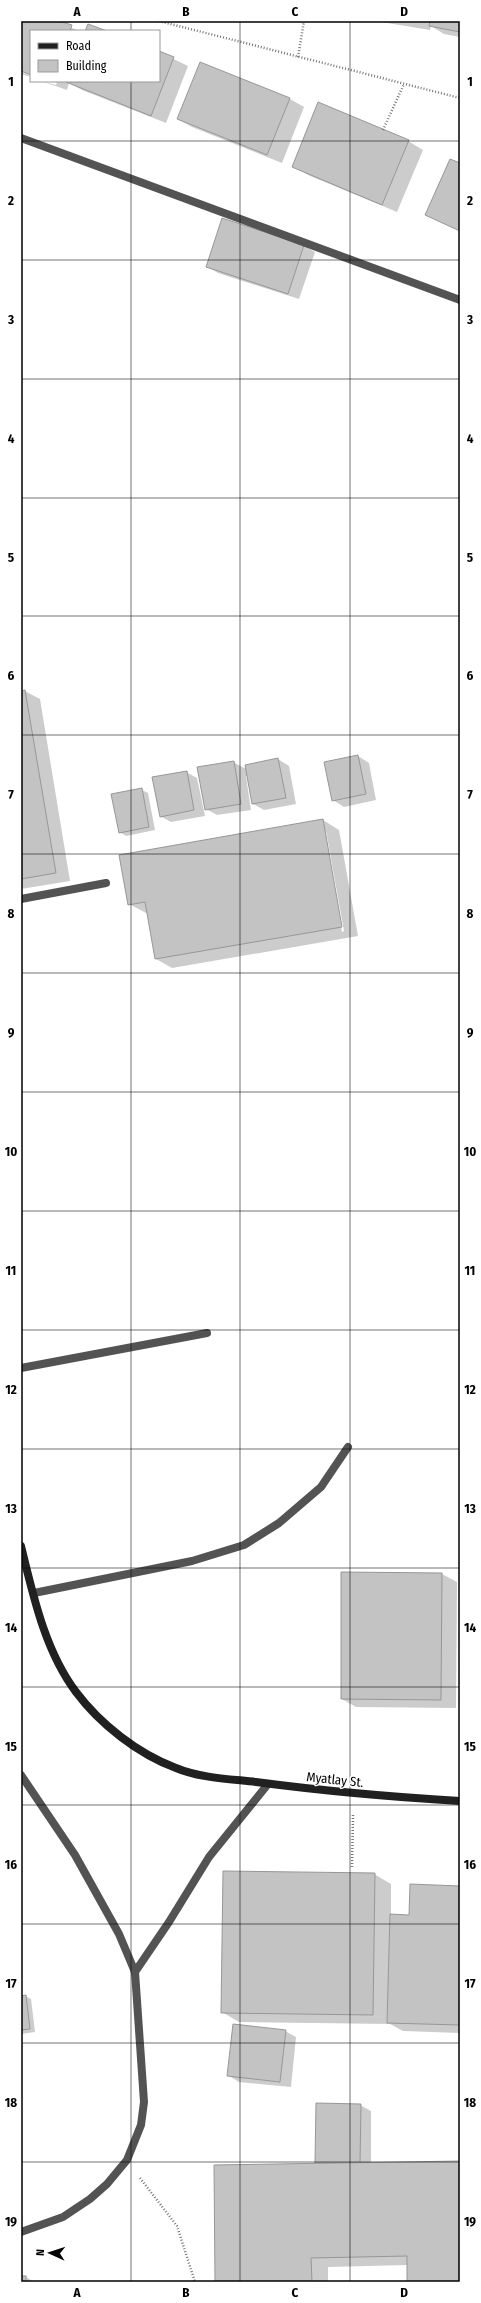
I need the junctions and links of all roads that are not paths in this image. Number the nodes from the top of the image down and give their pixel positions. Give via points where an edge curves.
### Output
1 (21, 138) edge
2 (460, 300) edge
3 (106, 883) dead end
4 (21, 899) edge
5 (207, 1333) dead end
6 (21, 1368) edge
7 (348, 1447) dead end
8 (21, 1546) edge
9 (34, 1593) junction
10 (21, 1775) edge
11 (268, 1784) junction
12 (460, 1801) edge
13 (135, 1972) junction
14 (21, 2232) edge

1 - 2 street
3 - 4 street
5 - 6 street
7 - 9 street via 321,1487 279,1523 244,1545 192,1562
8 - 9 street, Myatlay St.
9 - 11 street, Myatlay St. via 48,1640 76,1692 98,1717 125,1740 176,1769
10 - 13 street via 76,1855 119,1934
11 - 12 street, Myatlay St. via 354,1794
11 - 13 street via 209,1857
13 - 14 street via 144,2102 141,2125 127,2160 108,2184 90,2199 63,2217

